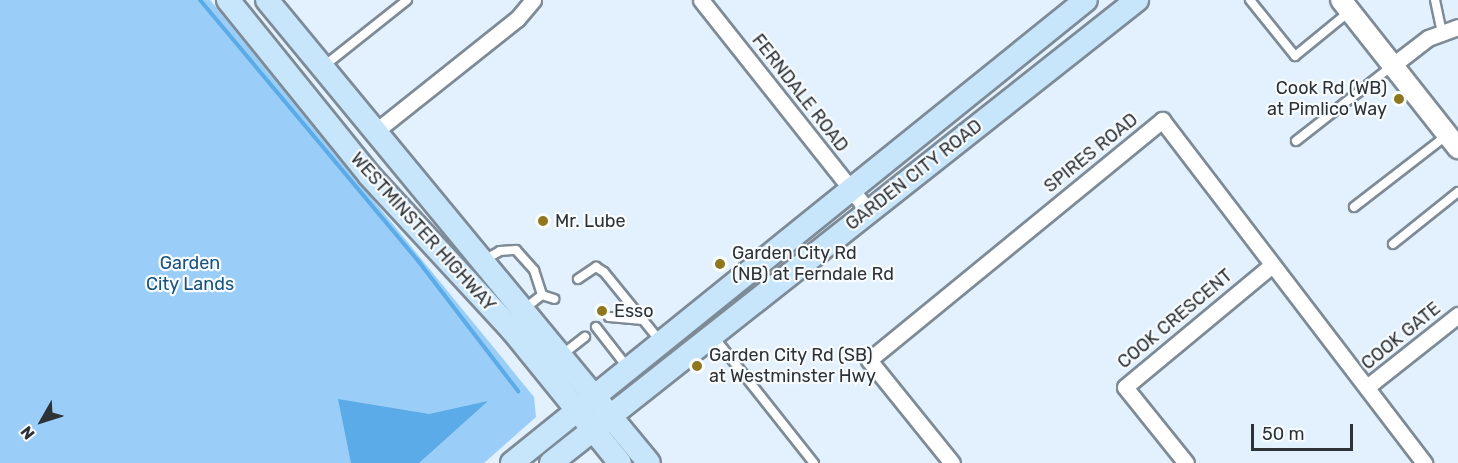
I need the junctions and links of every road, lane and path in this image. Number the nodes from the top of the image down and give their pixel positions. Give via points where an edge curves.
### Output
1 (228, 0) edge
2 (267, 0) edge
3 (407, 0) edge
4 (533, 0) edge
5 (700, 0) edge
6 (1086, 0) edge
7 (1137, 0) edge
8 (1250, 0) edge
9 (1435, 0) edge
10 (1346, 6) edge
11 (1458, 27) edge
12 (1442, 32) junction
13 (1393, 65) junction
14 (323, 67) junction
15 (376, 131) junction
16 (1296, 141) dead end
17 (1453, 142) edge
18 (851, 188) junction
19 (1458, 192) edge
20 (1354, 207) dead end
21 (868, 211) junction
22 (1393, 244) dead end
23 (483, 261) junction
24 (1271, 266) junction
25 (578, 279) dead end
26 (554, 299) dead end
27 (533, 302) junction
28 (1458, 315) edge
29 (609, 317) dead end
30 (643, 320) junction
31 (596, 327) dead end
32 (712, 334) junction
33 (585, 337) dead end
34 (661, 342) junction
35 (563, 354) junction
36 (629, 369) junction
37 (1367, 387) junction
38 (587, 402) junction
39 (602, 421) junction
40 (512, 463) edge
41 (551, 463) edge
42 (621, 463) edge
43 (649, 463) edge
44 (814, 463) edge
45 (952, 463) edge
46 (1186, 463) edge
47 (1424, 463) edge

1 - 38 main road, WESTMINSTER HIGHWAY via 370,176 512,330
2 - 14 main road, WESTMINSTER HIGHWAY
3 - 14 lane
4 - 15 street via 517,19
5 - 18 street, FERNDALE ROAD
6 - 18 main road, GARDEN CITY ROAD
7 - 21 main road, GARDEN CITY ROAD
8 - 10 lane via 1295,56
9 - 12 lane
10 - 13 street
11 - 12 street
12 - 13 street
13 - 16 lane
13 - 17 street
14 - 15 main road, WESTMINSTER HIGHWAY
15 - 23 main road, WESTMINSTER HIGHWAY
17 - 20 lane
18 - 21 street, FERNDALE ROAD
18 - 34 main road, GARDEN CITY ROAD
19 - 22 lane
21 - 32 main road, GARDEN CITY ROAD
23 - 27 main road, WESTMINSTER HIGHWAY
23 - 27 lane via 500,251 516,250 534,270
24 - 37 street, SPIRES ROAD
24 - 45 street, SPIRES ROAD via 1162,120 869,360
24 - 46 street, COOK CRESCENT via 1125,387
25 - 30 lane via 596,267 604,272
26 - 27 lane
27 - 35 main road, WESTMINSTER HIGHWAY
28 - 37 street, COOK GATE
29 - 30 lane
30 - 34 lane
31 - 36 lane
32 - 39 main road, GARDEN CITY ROAD
32 - 44 lane
33 - 35 lane
34 - 36 main road, GARDEN CITY ROAD
35 - 38 main road, WESTMINSTER HIGHWAY
36 - 38 main road, GARDEN CITY ROAD
37 - 47 street, SPIRES ROAD
38 - 39 main road, WESTMINSTER HIGHWAY
38 - 40 main road, GARDEN CITY ROAD
39 - 41 main road, GARDEN CITY ROAD
39 - 42 main road, WESTMINSTER HIGHWAY
39 - 43 main road, WESTMINSTER HIGHWAY

